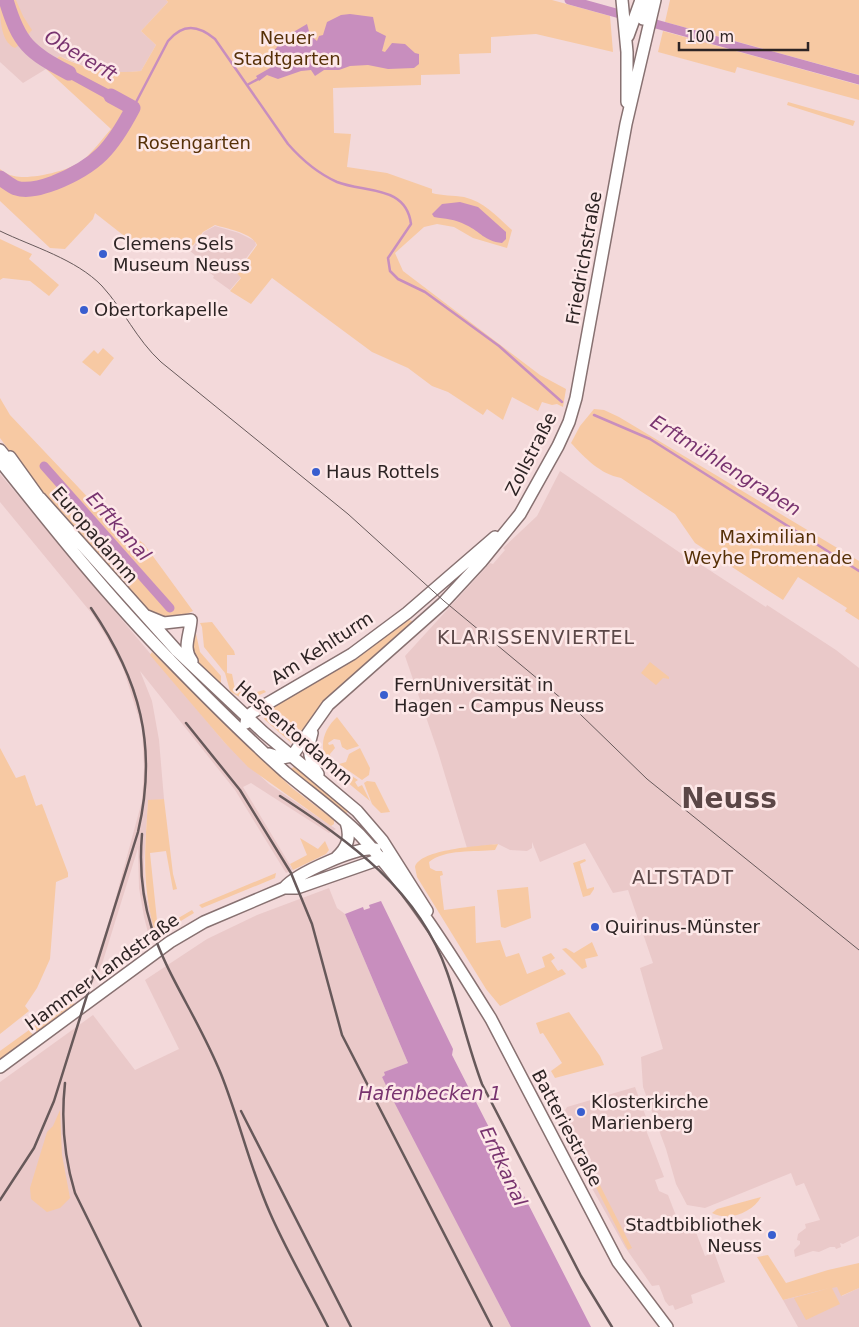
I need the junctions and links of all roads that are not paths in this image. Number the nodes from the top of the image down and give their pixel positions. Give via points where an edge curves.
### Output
1 (643, 0) edge
2 (654, 0) edge
3 (661, 0) edge
4 (622, 4) edge
5 (647, 15) junction
6 (634, 38) junction
7 (626, 124) junction
8 (576, 398) joint
9 (0, 443) edge
10 (0, 450) edge
11 (0, 461) edge
12 (38, 496) junction
13 (512, 524) junction
14 (430, 592) joint
15 (139, 611) junction
16 (163, 645) junction
17 (196, 668) junction
18 (247, 717) junction
19 (318, 718) junction
20 (249, 737) junction
21 (265, 753) junction
22 (292, 756) junction
23 (322, 780) junction
24 (346, 822) junction
25 (372, 827) junction
26 (372, 849) junction
27 (392, 855) junction
28 (380, 859) junction
29 (332, 862) junction
30 (359, 866) junction
31 (284, 888) junction
32 (442, 942) junction
33 (0, 1067) edge
34 (667, 1327) edge

1 - 5 main road
2 - 5 main road
3 - 5 main road
4 - 6 main road
5 - 6 main road
5 - 6 main road
6 - 7 main road, Friedrichstraße
6 - 7 main road, Friedrichstraße via 642,52
7 - 8 main road, Friedrichstraße
8 - 13 main road, Zollstraße via 552,458
9 - 12 main road
10 - 12 main road, Europadamm
11 - 16 main road, Europadamm
12 - 15 main road, Europadamm
13 - 14 main road, Zollstraße
13 - 19 main road, Zollstraße via 443,603 328,705
14 - 18 main road, Am Kehlturm via 352,654
15 - 16 main road, Europadamm
15 - 17 main road via 164,623 191,620 187,650
16 - 17 main road, Hessentordamm
16 - 20 main road, Hessentordamm
17 - 18 main road, Hessentordamm
18 - 20 main road
18 - 22 main road, Hessentordamm
19 - 22 main road
19 - 23 main road via 308,750 312,765
20 - 21 main road, Hessentordamm
21 - 22 main road via 282,758
21 - 24 main road, Hessentordamm
22 - 23 main road, Hessentordamm
23 - 25 main road, Hessentordamm
24 - 26 main road, Hessentordamm
24 - 29 main road, Hammer Landstraße via 349,830 347,846
25 - 26 main road
25 - 27 main road, Hessentordamm
26 - 27 main road
26 - 28 main road, Hessentordamm
26 - 29 main road, Hammer Landstraße
26 - 30 main road
27 - 28 main road, Hammer Landstraße
27 - 32 main road, Batteriestraße via 435,924
28 - 30 main road, Hammer Landstraße
28 - 32 main road, Batteriestraße
29 - 31 main road, Hammer Landstraße via 293,879
30 - 31 main road, Hammer Landstraße via 297,888
31 - 33 main road, Hammer Landstraße via 204,922 170,942
32 - 34 main road, Batteriestraße via 491,1019 618,1262

